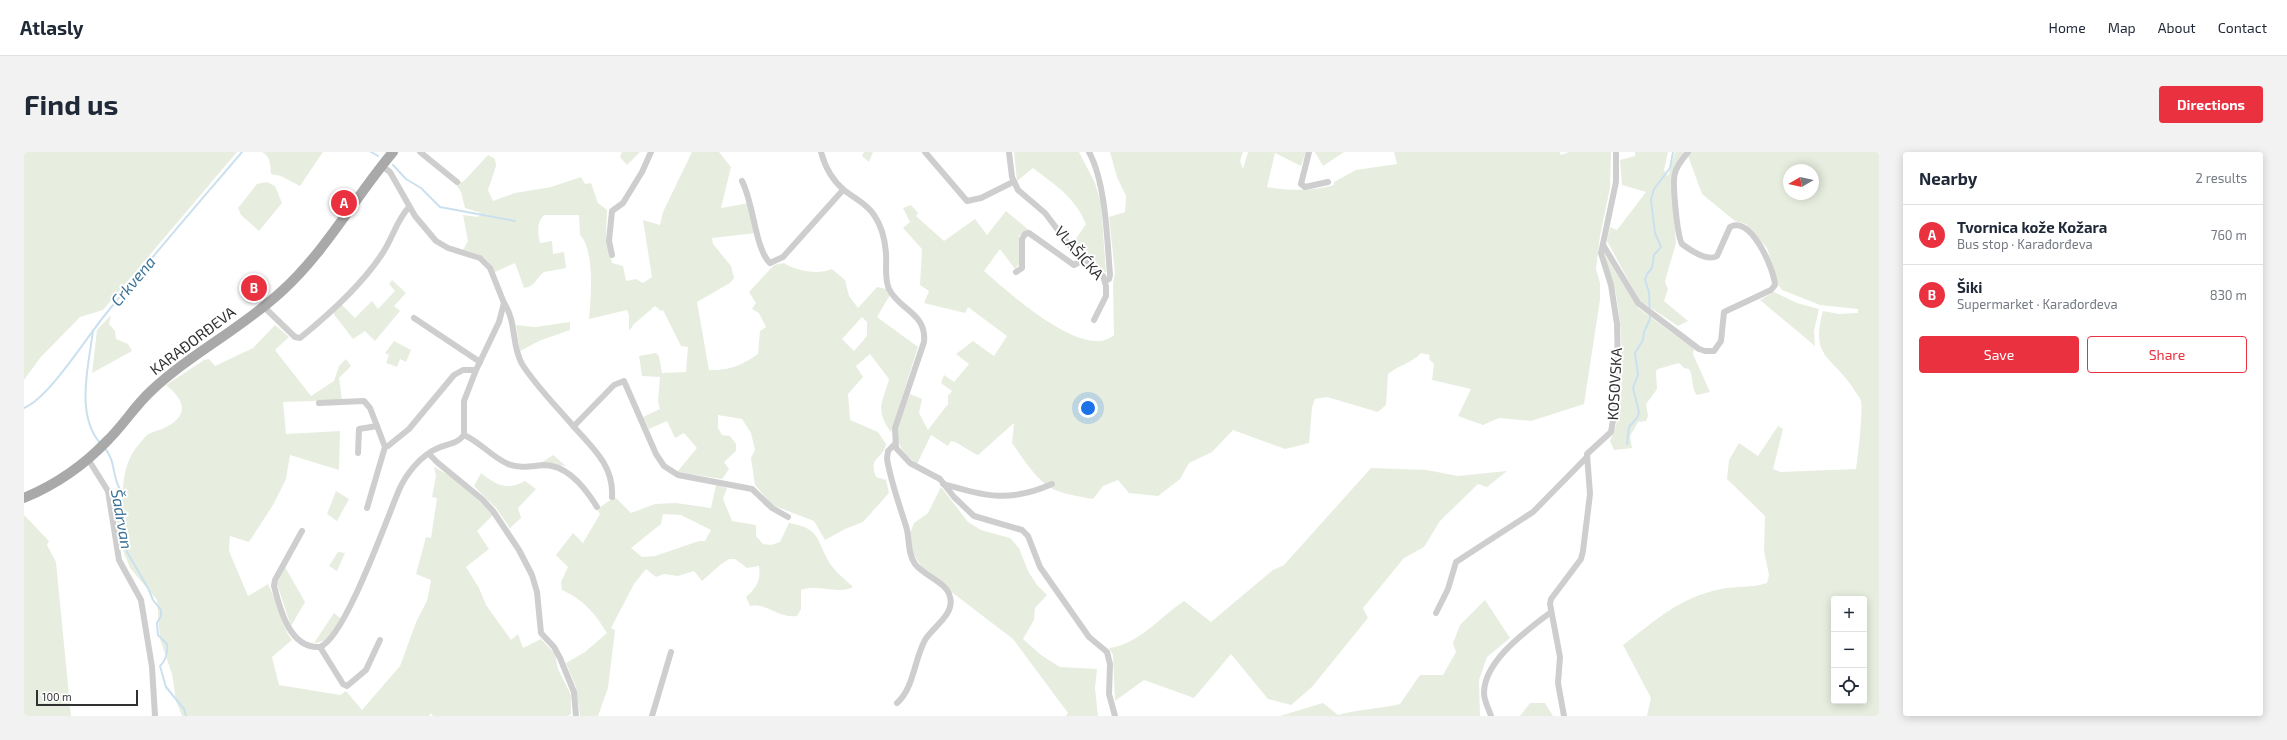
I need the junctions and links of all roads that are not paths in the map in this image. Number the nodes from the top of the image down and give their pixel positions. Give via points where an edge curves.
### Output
1 (393, 152) edge
2 (420, 152) edge
3 (651, 152) edge
4 (820, 152) edge
5 (925, 152) edge
6 (1009, 152) edge
7 (1089, 152) edge
8 (1309, 152) edge
9 (1616, 152) edge
10 (1688, 152) edge
11 (382, 166) junction
12 (456, 182) dead end
13 (742, 182) dead end
14 (1013, 182) junction
15 (1328, 182) dead end
16 (843, 190) junction
17 (409, 206) junction
18 (1602, 246) junction
19 (612, 255) dead end
20 (1085, 259) junction
21 (1016, 272) dead end
22 (1104, 281) junction
23 (504, 304) junction
24 (263, 306) junction
25 (414, 318) dead end
26 (1094, 320) dead end
27 (480, 362) junction
28 (476, 370) junction
29 (319, 403) dead end
30 (377, 426) junction
31 (574, 426) junction
32 (464, 435) junction
33 (895, 444) junction
34 (385, 447) junction
35 (358, 453) dead end
36 (429, 454) junction
37 (1586, 458) junction
38 (88, 459) junction
39 (943, 484) junction
40 (1052, 484) dead end
41 (612, 497) dead end
42 (24, 498) edge
43 (597, 507) dead end
44 (367, 508) dead end
45 (788, 518) dead end
46 (302, 531) dead end
47 (1550, 612) junction
48 (1436, 613) dead end
49 (380, 640) dead end
50 (320, 647) junction
51 (671, 652) dead end
52 (897, 703) dead end
53 (155, 716) edge
54 (576, 716) edge
55 (652, 716) edge
56 (1115, 716) edge
57 (1492, 716) edge
58 (1564, 716) edge

1 - 11 main road, KARAĐORĐEVA
2 - 12 street
3 - 19 street via 623,203 612,211 609,241
4 - 16 street via 828,172
5 - 14 street via 967,201 981,198
6 - 14 street
7 - 22 street via 1096,169 1104,218 1110,275 1109,279
8 - 15 street via 1301,184 1305,187
9 - 18 street, KOSOVSKA via 1616,182
10 - 18 street via 1674,177 1678,233 1682,244 1704,257 1713,258 1717,256 1730,227 1737,224 1744,226 1758,241 1775,285 1767,293 1724,312 1721,341 1717,349 1711,352 1699,349 1633,298 1620,272
11 - 17 street via 390,172
11 - 24 main road, KARAĐORĐEVA via 312,259 282,292
13 - 16 street via 748,193 762,252 770,263 783,257
14 - 20 street, VLAŠIĆKA via 1020,193 1049,217 1070,246
16 - 33 street via 864,203 875,217 885,246 888,287 918,318 925,335 895,428
17 - 23 street via 424,228 440,244 483,260 490,268
17 - 24 street via 400,216 388,244 375,262 320,322 300,338 295,337
18 - 37 street, KOSOVSKA via 1602,259 1611,285 1616,324 1616,403 1611,432 1590,448
20 - 21 street via 1074,265 1028,233 1022,239 1022,268
20 - 22 street, VLAŠIĆKA via 1100,272
22 - 26 street, VLAŠIĆKA via 1106,296
23 - 27 street via 499,322
23 - 31 street via 511,316 516,345 523,365
24 - 38 main road, KARAĐORĐEVA via 149,393
25 - 27 street
27 - 28 street
28 - 32 street via 464,405
28 - 34 street via 463,370 454,375 409,429
29 - 30 street via 364,401 370,408
30 - 34 street
30 - 35 street via 359,429
31 - 41 street via 605,463 612,483
31 - 45 street via 614,385 624,381 656,454 664,466 678,474 752,488 772,508
32 - 36 street via 455,444 440,447
32 - 43 street via 508,464 559,468 582,487
33 - 39 street via 906,460 935,475
33 - 52 street via 888,451 887,459 907,530 910,554 920,569 948,591 951,600 945,618 923,645 907,691
34 - 44 street
36 - 50 street via 412,468 404,481 369,566 333,638
36 - 54 street via 482,499 519,550 532,575 541,633 560,658 574,692
37 - 47 street via 1590,494 1583,551 1581,559 1551,599
37 - 48 street, KOSOVSKA via 1533,512 1456,562 1448,589
38 - 42 main road, KARAĐORĐEVA via 54,484
38 - 53 street via 108,491 120,560 141,600 152,667
39 - 40 street via 987,496 1033,493
39 - 56 street via 974,516 1022,530 1028,536 1040,567 1089,637 1108,652 1109,694
46 - 50 street via 274,586 290,632 301,641
47 - 57 street via 1513,642 1488,677 1484,694
47 - 58 street via 1560,657 1558,682
49 - 50 street via 366,670 347,686 343,684
51 - 55 street

